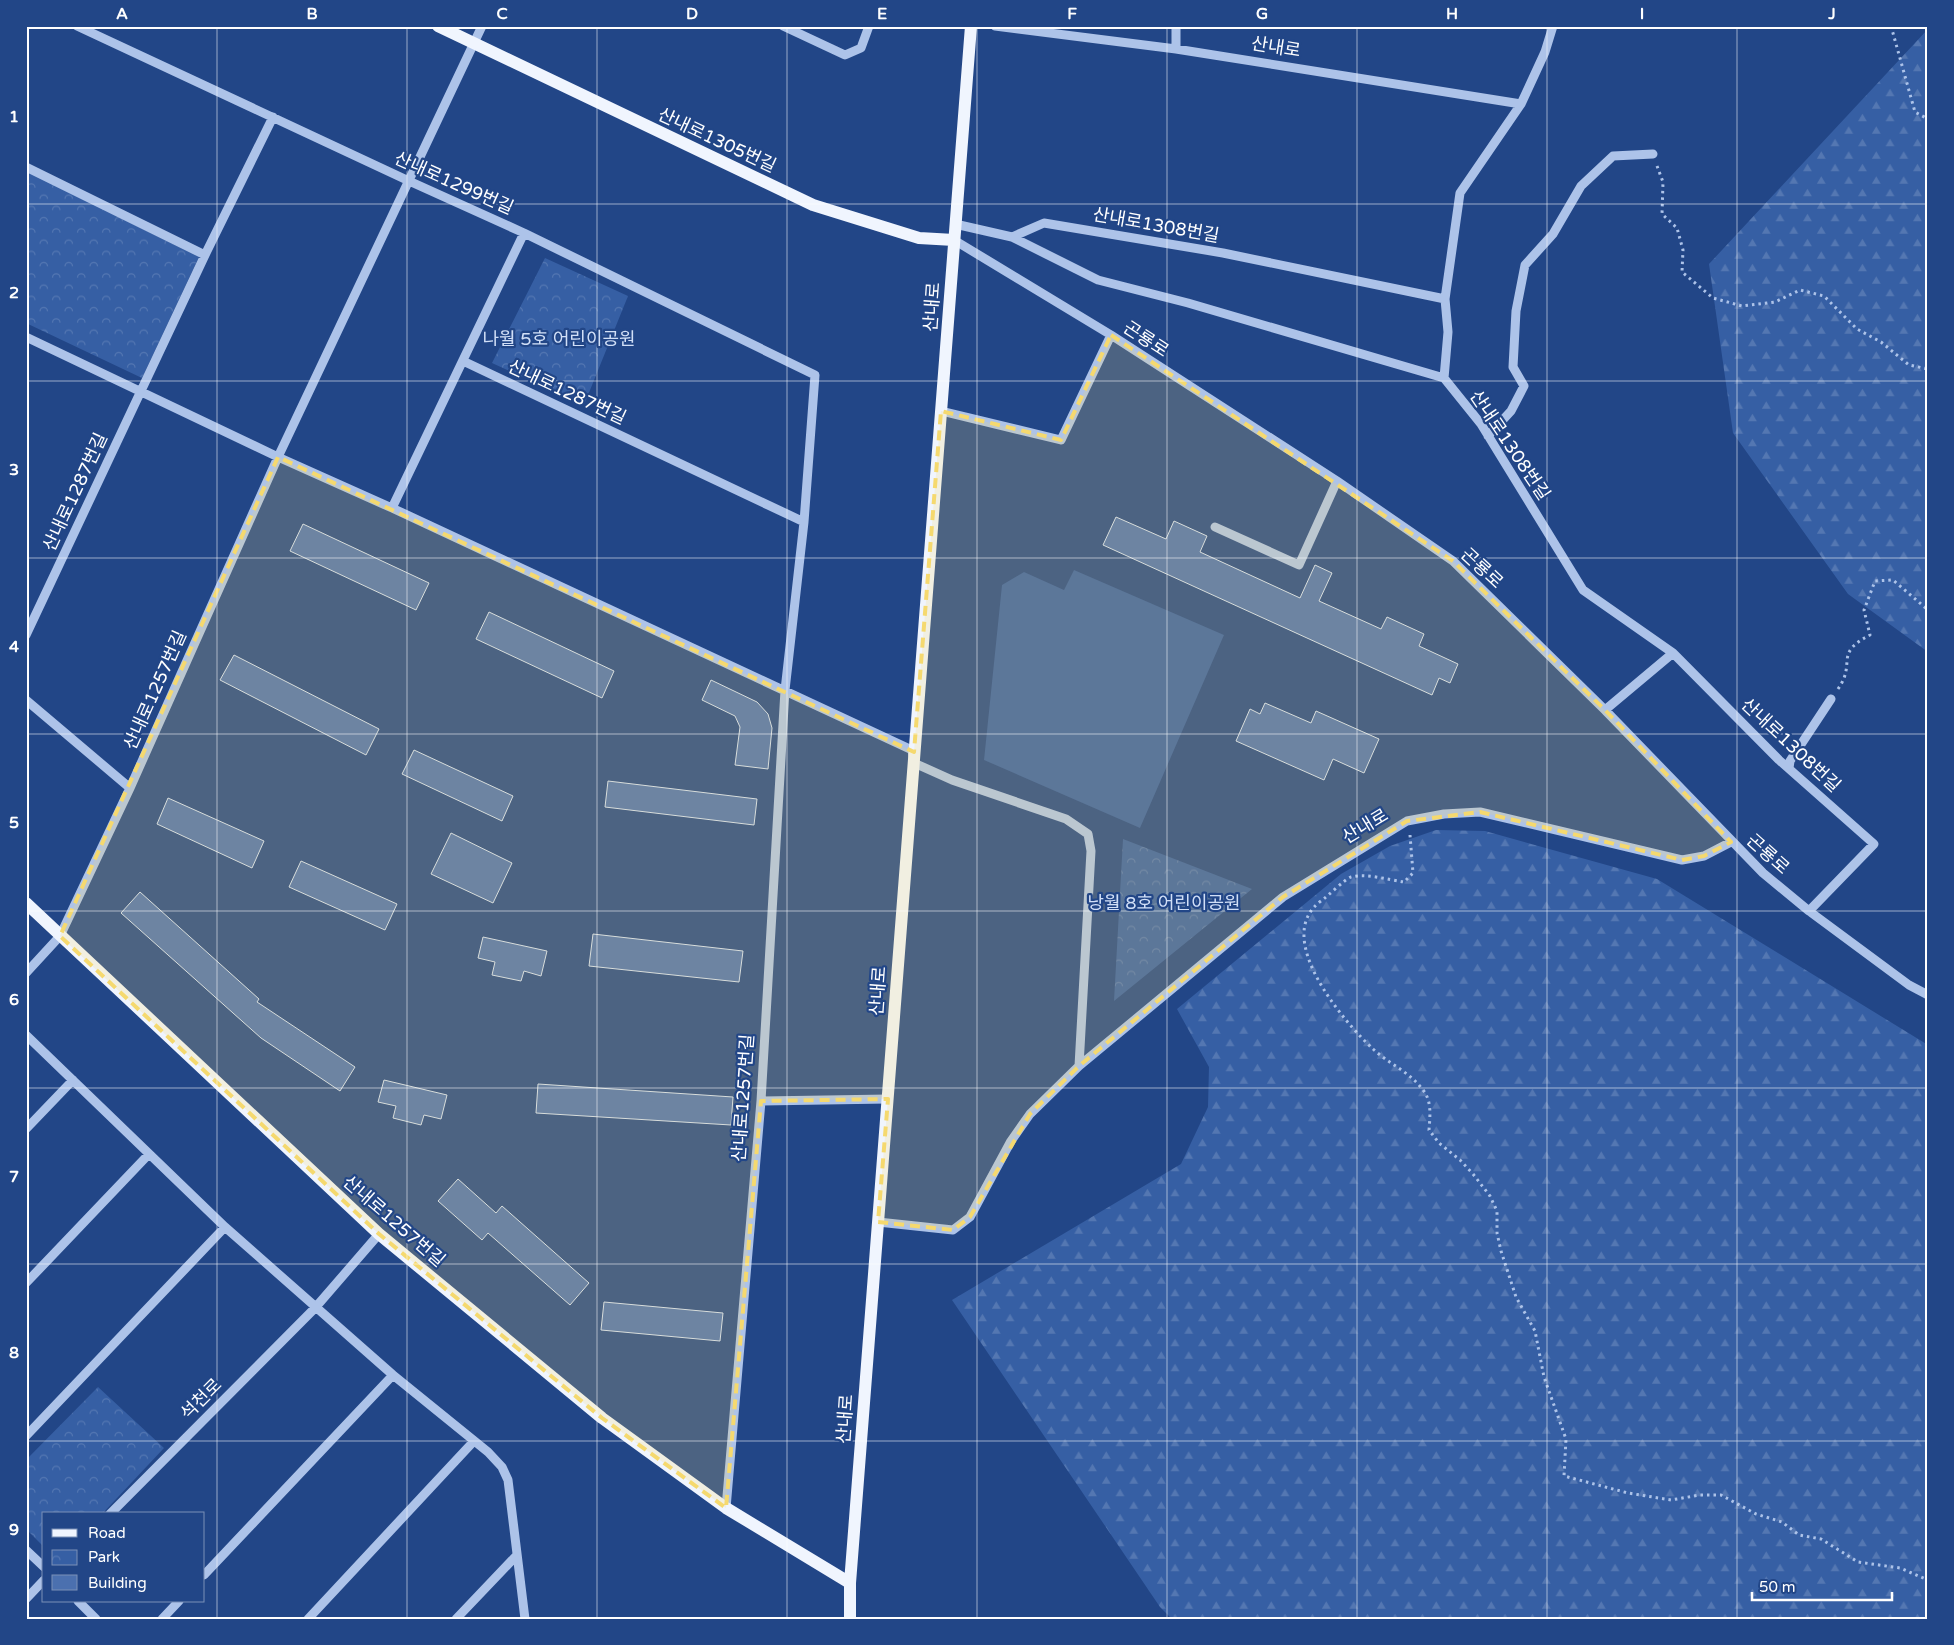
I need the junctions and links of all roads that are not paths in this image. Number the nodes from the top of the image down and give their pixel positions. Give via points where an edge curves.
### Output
1 (78, 26) edge
2 (438, 26) edge
3 (482, 26) edge
4 (783, 26) edge
5 (869, 26) edge
6 (971, 26) edge
7 (995, 26) edge
8 (1176, 26) edge
9 (1553, 26) edge
10 (474, 44) junction
11 (1176, 49) junction
12 (1521, 104) junction
13 (273, 117) junction
14 (1653, 154) road end
15 (26, 167) edge
16 (408, 182) junction
17 (956, 224) junction
18 (524, 233) junction
19 (1012, 237) junction
20 (954, 240) junction
21 (205, 255) junction
22 (1445, 299) junction
23 (1111, 336) junction
24 (26, 337) edge
25 (463, 361) junction
26 (1444, 378) junction
27 (141, 391) junction
28 (941, 411) junction
29 (1488, 436) junction
30 (278, 457) junction
31 (1337, 481) junction
32 (392, 508) junction
33 (804, 522) junction
34 (1214, 528) dead end
35 (26, 635) edge
36 (1673, 653) junction
37 (785, 690) junction
38 (1831, 699) road end
39 (26, 700) edge
40 (1605, 710) junction
41 (914, 763) junction
42 (1789, 768) junction
43 (130, 788) junction
44 (1731, 842) junction
45 (26, 903) edge
46 (1809, 911) junction
47 (60, 936) junction
48 (26, 973) edge
49 (1928, 995) edge
50 (26, 1035) edge
51 (1079, 1066) junction
52 (73, 1080) junction
53 (888, 1099) junction
54 (761, 1101) junction
55 (26, 1129) edge
56 (149, 1154) junction
57 (878, 1222) junction
58 (225, 1227) junction
59 (379, 1234) junction
60 (26, 1283) edge
61 (316, 1308) junction
62 (392, 1375) junction
63 (26, 1436) edge
64 (474, 1441) junction
65 (726, 1508) junction
66 (112, 1512) edge
67 (26, 1550) edge
68 (517, 1555) junction
69 (42, 1565) edge
70 (205, 1574) edge
71 (42, 1582) edge
72 (850, 1583) junction
73 (26, 1599) edge
74 (79, 1602) edge
75 (178, 1602) edge
76 (96, 1619) edge
77 (162, 1619) edge
78 (308, 1619) edge
79 (456, 1619) edge
80 (525, 1619) edge
81 (850, 1619) edge

1 - 13 street, 산내로1299번길
2 - 10 main road, 산내로1305번길
3 - 10 street
4 - 5 street via 845,56 861,48
6 - 17 main road, 산내로
7 - 11 street, 산내로
8 - 11 street
9 - 12 street
10 - 16 street
10 - 20 main road, 산내로1305번길 via 813,205 919,238
11 - 12 street, 산내로
12 - 22 street via 1460,193
13 - 16 street, 산내로1299번길
13 - 21 street, 산내로1287번길
14 - 29 street via 1613,156 1581,186 1553,234 1525,265 1516,311 1513,367 1524,386 1511,412
15 - 21 street
16 - 18 street, 산내로1299번길
16 - 30 street
17 - 19 street
17 - 20 main road, 산내로
18 - 25 street
18 - 33 street, 산내로1299번길 via 815,375
19 - 22 street, 산내로1308번길 via 1044,222 1223,253
19 - 26 street via 1098,280
20 - 23 street, 곤룡로
20 - 28 main road, 산내로
21 - 27 street, 산내로1287번길
22 - 26 street via 1448,332
23 - 28 street via 1062,440
23 - 31 street, 곤룡로
24 - 27 street
25 - 32 street
25 - 33 street, 산내로1287번길
26 - 29 street, 산내로1308번길
27 - 30 street
27 - 35 street, 산내로1287번길
28 - 41 main road, 산내로
29 - 36 street, 산내로1308번길 via 1583,590
30 - 32 street
30 - 43 street, 산내로1257번길
31 - 34 street via 1298,565
31 - 40 street, 곤룡로 via 1453,561
32 - 37 street
33 - 37 street
36 - 40 street
36 - 42 street, 산내로1308번길
37 - 41 street via 912,750
37 - 54 street, 산내로1257번길
38 - 42 street via 1790,761
39 - 43 street
40 - 44 street, 곤룡로
41 - 51 street via 952,780 1066,819 1088,834 1091,851
41 - 53 main road, 산내로
42 - 46 street, 산내로1308번길 via 1874,844
43 - 47 street, 산내로1257번길
44 - 46 street, 곤룡로
44 - 51 street, 산내로 via 1704,856 1682,860 1480,812 1408,821 1283,897
45 - 47 main road, 산내로1257번길
46 - 49 street, 곤룡로 via 1909,985
47 - 48 street
47 - 59 main road, 산내로1257번길
50 - 52 street
51 - 57 street, 산내로 via 1030,1114 1011,1141 970,1217 953,1230
52 - 55 street
52 - 56 street
53 - 54 street
53 - 57 main road, 산내로
54 - 65 street, 산내로1257번길
56 - 58 street
56 - 60 street
57 - 72 main road, 산내로
58 - 61 street
58 - 63 street
59 - 61 street, 석천로
59 - 65 main road, 산내로1257번길 via 602,1418
61 - 62 street
61 - 66 street, 석천로
62 - 64 street
62 - 70 street
64 - 68 street via 502,1467 508,1480
64 - 78 street
65 - 72 main road, 산내로1257번길
67 - 69 street
68 - 79 street
68 - 80 street
71 - 73 street
72 - 81 main road, 산내로
74 - 76 street
75 - 77 street

